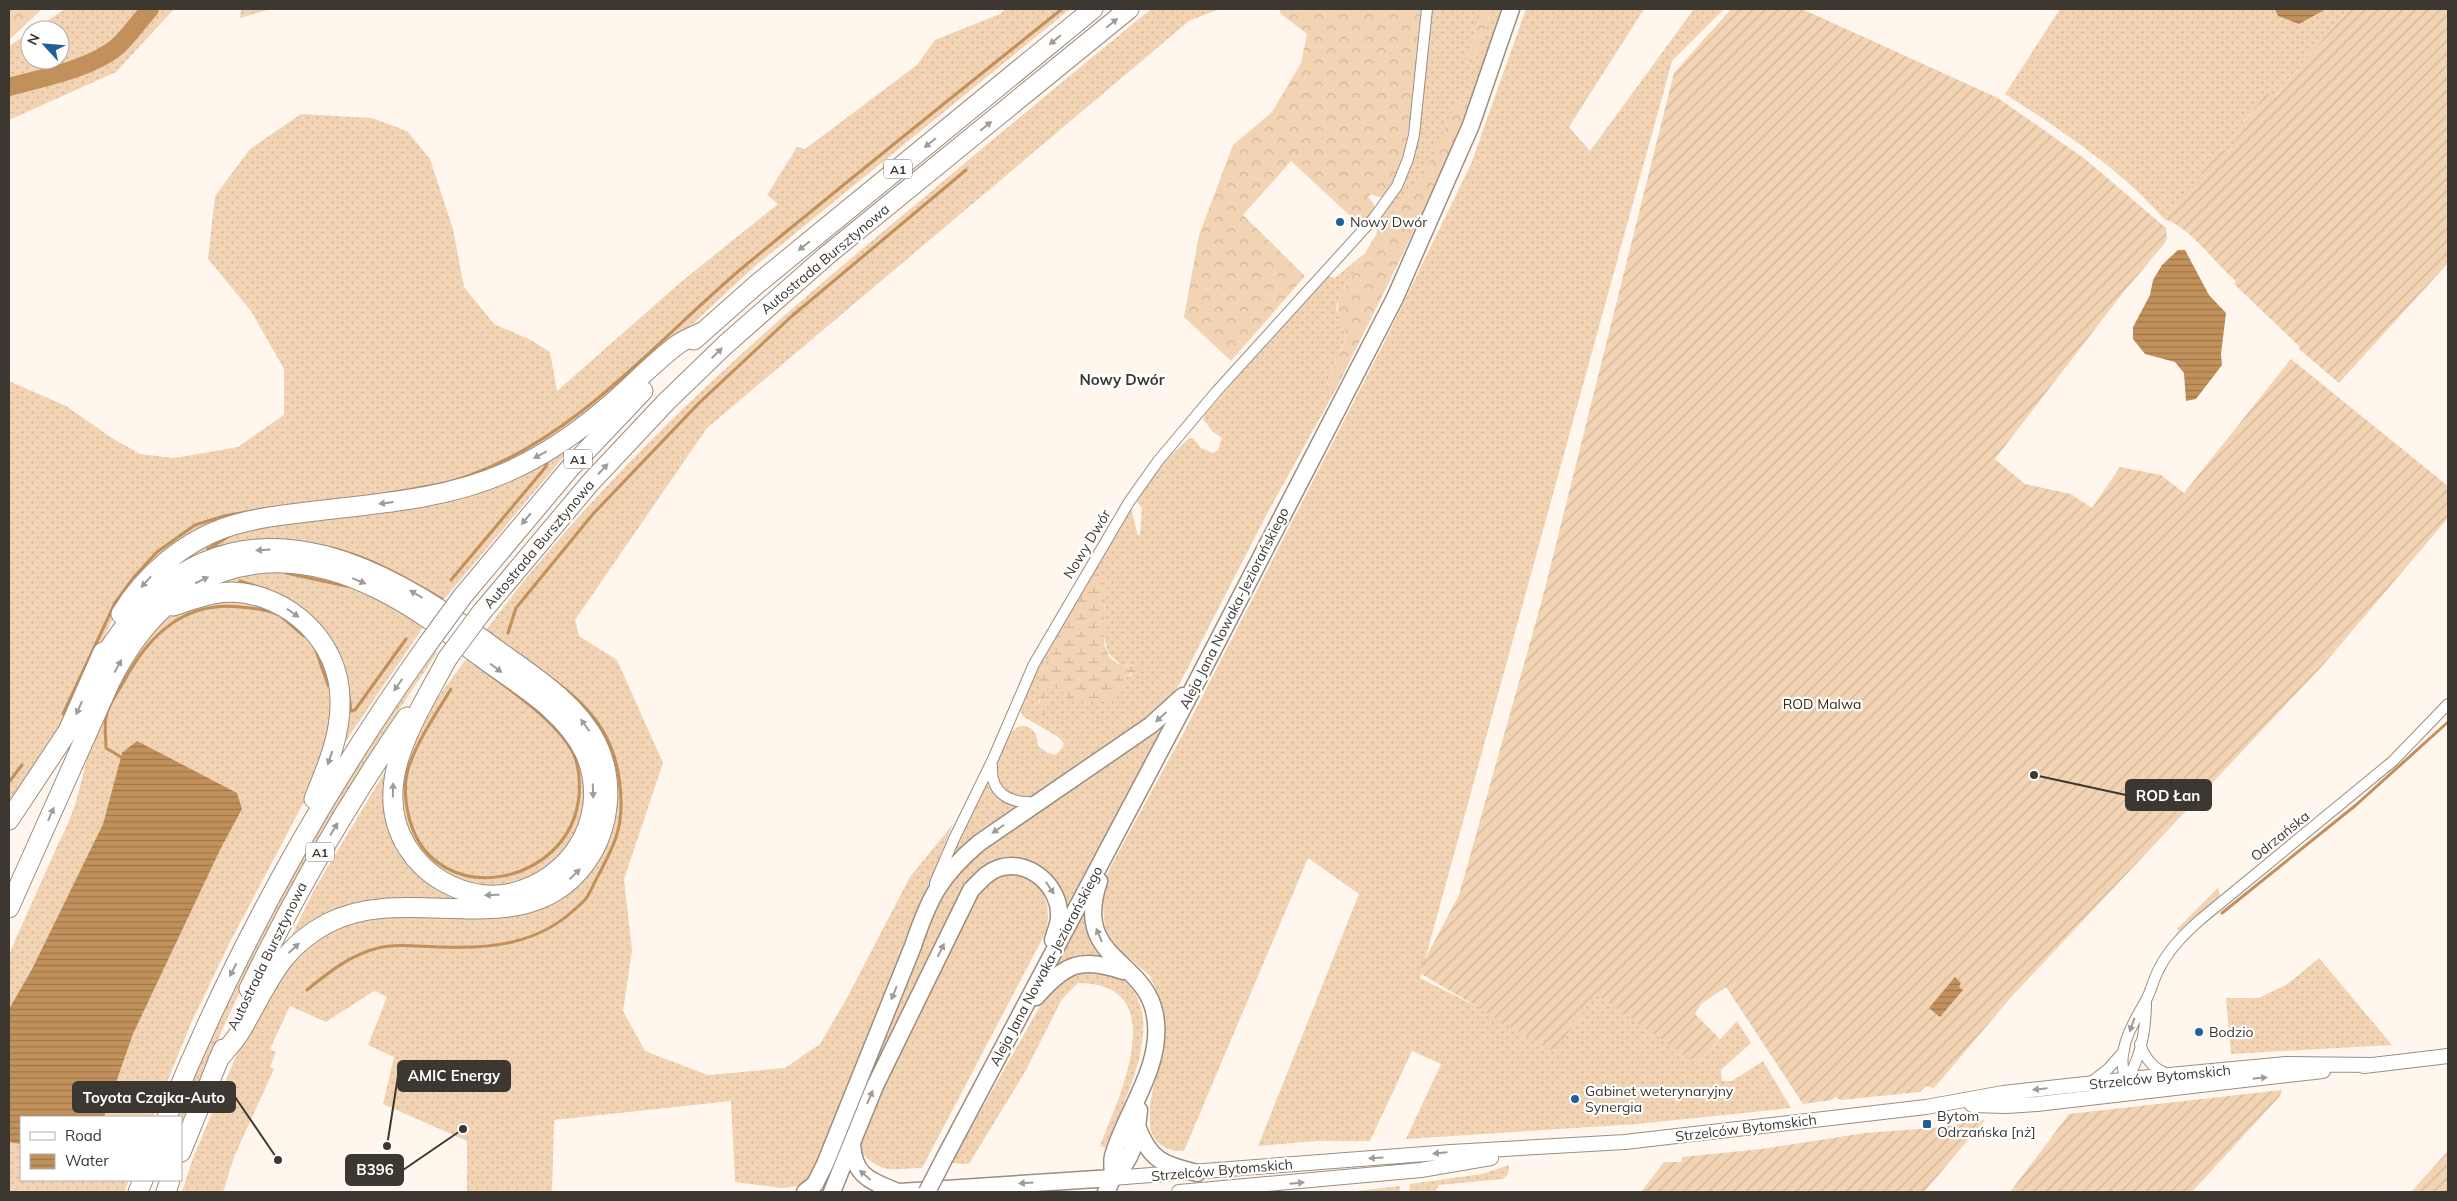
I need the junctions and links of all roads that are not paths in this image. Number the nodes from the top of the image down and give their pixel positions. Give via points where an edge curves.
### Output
1 (1093, 9) edge
2 (1129, 9) edge
3 (1427, 9) edge
4 (1512, 9) edge
5 (704, 331) junction
6 (163, 610) junction
7 (447, 658) junction
8 (99, 664) junction
9 (1196, 683) junction
10 (2448, 704) edge
11 (993, 759) junction
12 (1037, 802) junction
13 (9, 820) edge
14 (1113, 839) junction
15 (287, 865) junction
16 (930, 899) junction
17 (9, 908) edge
18 (1047, 966) junction
19 (1128, 973) junction
20 (2146, 1001) junction
21 (1020, 1016) junction
22 (2140, 1044) junction
23 (2124, 1051) junction
24 (2448, 1056) edge
25 (218, 1060) junction
26 (2372, 1065) junction
27 (2172, 1074) junction
28 (2126, 1080) junction
29 (2088, 1091) junction
30 (2142, 1092) junction
31 (1141, 1093) junction
32 (167, 1116) edge
33 (1137, 1126) junction
34 (852, 1142) junction
35 (1543, 1149) junction
36 (182, 1150) edge
37 (1112, 1158) junction
38 (825, 1164) junction
39 (1197, 1172) junction
40 (1067, 1180) junction
41 (1109, 1185) edge
42 (805, 1192) edge
43 (831, 1192) edge
44 (899, 1192) edge
45 (927, 1192) edge
46 (1180, 1192) edge

1 -> 5 highway, Autostrada Bursztynowa / A1
7 -> 2 highway, Autostrada Bursztynowa / A1, bridge via 590,483 725,345 826,256
3 - 11 street, Nowy Dwór via 1414,135 1398,186 1367,226 1248,354 1145,480 1095,557 1034,664
4 - 9 main road, Aleja Jana Nowaka-Jeziorańskiego via 1471,125 1418,249
5 -> 8 highway via 678,344 611,405 566,439 504,473 423,497 263,518 222,529 194,542 167,561 135,595 117,622
5 -> 15 highway, Autostrada Bursztynowa / A1, bridge via 570,468 462,597 360,742
6 -> 7 highway via 193,584 229,569 281,563 318,568 360,581 401,602 537,699 562,720 585,754 592,779 592,809 586,834 570,859 557,872 519,891 480,895 451,886 422,867 397,826 392,806 393,779 399,753
6 -> 15 highway via 214,594 230,592 258,596 300,618 321,641 330,658 340,698 336,739
17 -> 6 highway via 113,674 146,625
25 -> 7 highway, Autostrada Bursztynowa / A1 via 274,937 318,855 368,773
8 -> 13 highway via 68,732
25 -> 8 highway via 285,956 305,938 331,922 386,907 479,910 516,907 535,901 561,886 581,868 603,828 608,787 599,748 587,726 573,710 473,632 388,578 323,554 290,549 257,550 224,556 192,568 143,604
9 -> 12 main road via 1151,726
9 - 14 main road, Aleja Jana Nowaka-Jeziorańskiego
10 - 20 street, Odrzańska via 2393,761 2185,933 2163,962
11 - 12 street, Nowy Dwór via 991,773 1000,792 1015,802
11 - 16 street, Nowy Dwór via 954,839
12 -> 16 main road via 961,858
14 - 18 main road, Aleja Jana Nowaka-Jeziorańskiego
19 -> 14 main road via 1107,953 1096,931 1092,912 1094,896
15 -> 32 highway, Autostrada Bursztynowa / A1 via 219,996
16 -> 38 main road
18 - 21 main road, Aleja Jana Nowaka-Jeziorańskiego
34 -> 18 main road via 875,1086 957,916 971,890 985,875 1015,866 1042,877 1052,888 1059,917
19 - 21 main road via 1092,962 1074,965 1045,987
19 - 31 main road via 1145,990 1155,1016 1156,1037
20 - 22 street
20 -> 23 street via 2135,1017
21 - 45 main road, Aleja Jana Nowaka-Jeziorańskiego, bridge
22 - 27 street via 2144,1055 2155,1067
22 - 28 street
23 - 28 street
23 - 29 street
24 - 26 main road, Strzelców Bytomskich
25 - 36 highway, Autostrada Bursztynowa / A1
26 - 27 main road, Strzelców Bytomskich via 2286,1064
30 -> 26 main road, Strzelców Bytomskich
27 - 28 main road, Strzelców Bytomskich
28 - 29 main road, Strzelców Bytomskich
28 - 30 street
29 - 30 main road, Strzelców Bytomskich
29 - 35 main road, Strzelców Bytomskich via 2006,1106 1949,1104 1714,1133
31 - 33 main road
31 - 37 main road
33 - 39 main road via 1156,1158 1168,1165
33 - 41 main road via 1126,1166
34 - 43 main road
44 -> 34 main road via 863,1175 855,1163
35 -> 39 main road, Strzelców Bytomskich via 1451,1152
46 -> 35 main road, Strzelców Bytomskich via 1421,1170
37 - 40 main road
37 - 41 main road
38 - 42 main road via 815,1184
38 - 43 main road
39 - 41 main road, Strzelców Bytomskich
40 - 41 main road, Strzelców Bytomskich
40 -> 44 main road, Strzelców Bytomskich

